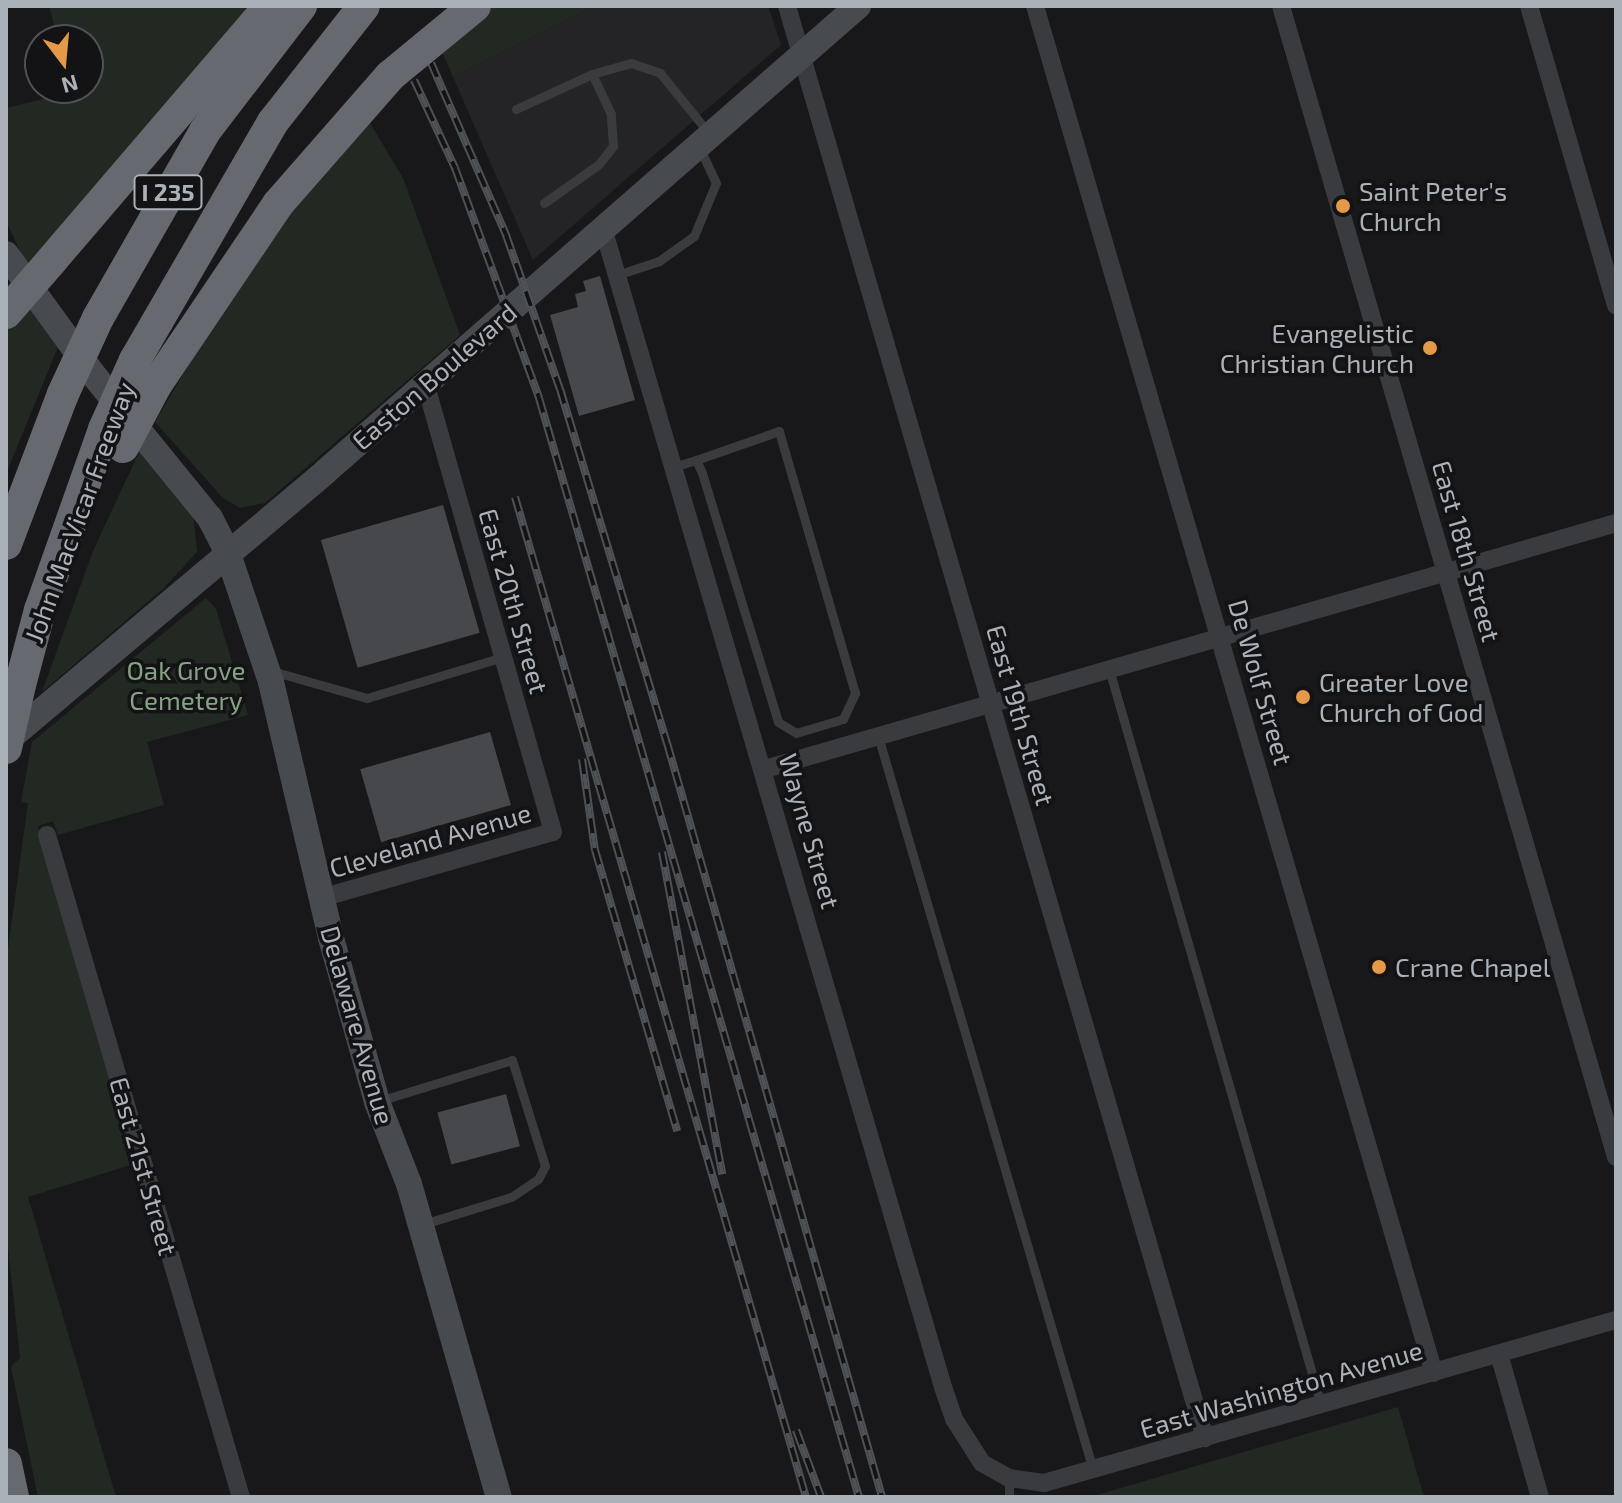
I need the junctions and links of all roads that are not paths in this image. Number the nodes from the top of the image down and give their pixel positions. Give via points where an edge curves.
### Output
1 (270, 6) edge
2 (301, 6) edge
3 (364, 6) edge
4 (475, 6) edge
5 (787, 6) edge
6 (858, 6) edge
7 (1035, 6) edge
8 (1529, 6) edge
9 (1288, 8) edge
10 (801, 55) junction
11 (242, 60) junction
12 (592, 74) junction
13 (516, 109) dead end
14 (704, 140) junction
15 (544, 203) dead end
16 (603, 228) junction
17 (6, 254) edge
18 (617, 275) junction
19 (1616, 306) edge
20 (6, 313) edge
21 (425, 384) junction
22 (114, 438) junction
23 (696, 460) junction
24 (673, 467) junction
25 (1616, 523) edge
26 (6, 544) edge
27 (227, 551) junction
28 (1446, 572) junction
29 (1221, 637) junction
30 (503, 657) junction
31 (1109, 669) junction
32 (268, 670) junction
33 (991, 704) junction
34 (878, 736) junction
35 (6, 741) edge
36 (6, 748) edge
37 (765, 769) junction
38 (553, 832) joint
39 (47, 835) dead end
40 (321, 898) junction
41 (377, 1102) junction
42 (1616, 1157) edge
43 (421, 1225) junction
44 (1616, 1320) edge
45 (1499, 1354) junction
46 (1434, 1373) junction
47 (1321, 1405) junction
48 (1205, 1438) junction
49 (970, 1446) joint
50 (6, 1464) edge
51 (1093, 1470) junction
52 (1009, 1488) edge
53 (13, 1497) edge
54 (241, 1497) edge
55 (499, 1497) edge
56 (1540, 1497) edge

1 - 11 highway
2 - 11 highway, John MacVicar Freeway / I 235
3 - 22 highway, John MacVicar Freeway / I 235, bridge via 273,122 135,360
4 - 22 highway, bridge via 390,76 278,204
5 - 10 street, East 19th Street
6 - 10 main road, Easton Boulevard
7 - 29 street, De Wolf Street
8 - 19 street
9 - 28 street, East 18th Street
10 - 14 main road, Easton Boulevard
10 - 33 street, East 19th Street
11 - 20 highway, bridge
11 - 26 highway, John MacVicar Freeway / I 235, bridge via 98,318
12 - 13 lane
12 - 14 lane via 631,63 650,65
12 - 15 lane via 611,114 613,146 599,164
14 - 16 main road, Easton Boulevard
14 - 18 lane via 716,183 694,236 659,261
16 - 18 street, Wayne Street
16 - 21 main road, Easton Boulevard
17 - 27 main road via 92,373 210,518
18 - 24 street, Wayne Street
21 - 27 main road, Easton Boulevard
21 - 30 street, East 20th Street
22 - 36 highway, John MacVicar Freeway, bridge via 40,610
23 - 23 lane via 778,722 796,733 843,719 855,693 779,431
23 - 24 lane
24 - 37 street, Wayne Street
25 - 28 street
27 - 32 main road, Delaware Avenue
27 - 35 main road, Easton Boulevard
28 - 29 street
28 - 42 street, East 18th Street
29 - 31 street
29 - 46 street, De Wolf Street
30 - 32 lane via 367,698
30 - 38 street, East 20th Street
31 - 33 street
31 - 47 lane
32 - 40 main road, Delaware Avenue
33 - 34 street
33 - 48 street, East 19th Street
34 - 37 street
34 - 51 lane
37 - 49 street, Wayne Street via 943,1387
38 - 40 street, Cleveland Avenue
39 - 54 street, East 21st Street
40 - 41 main road, Delaware Avenue
41 - 43 main road, Delaware Avenue
41 - 43 lane via 512,1060 541,1145 545,1166 538,1179 511,1197
43 - 55 main road, Delaware Avenue
44 - 45 street, East Washington Avenue
45 - 46 street, East Washington Avenue
45 - 56 street
46 - 47 street, East Washington Avenue
47 - 48 street, East Washington Avenue
48 - 51 street, East Washington Avenue
49 - 52 street, East Washington Avenue
50 - 53 highway
51 - 52 street, East Washington Avenue

